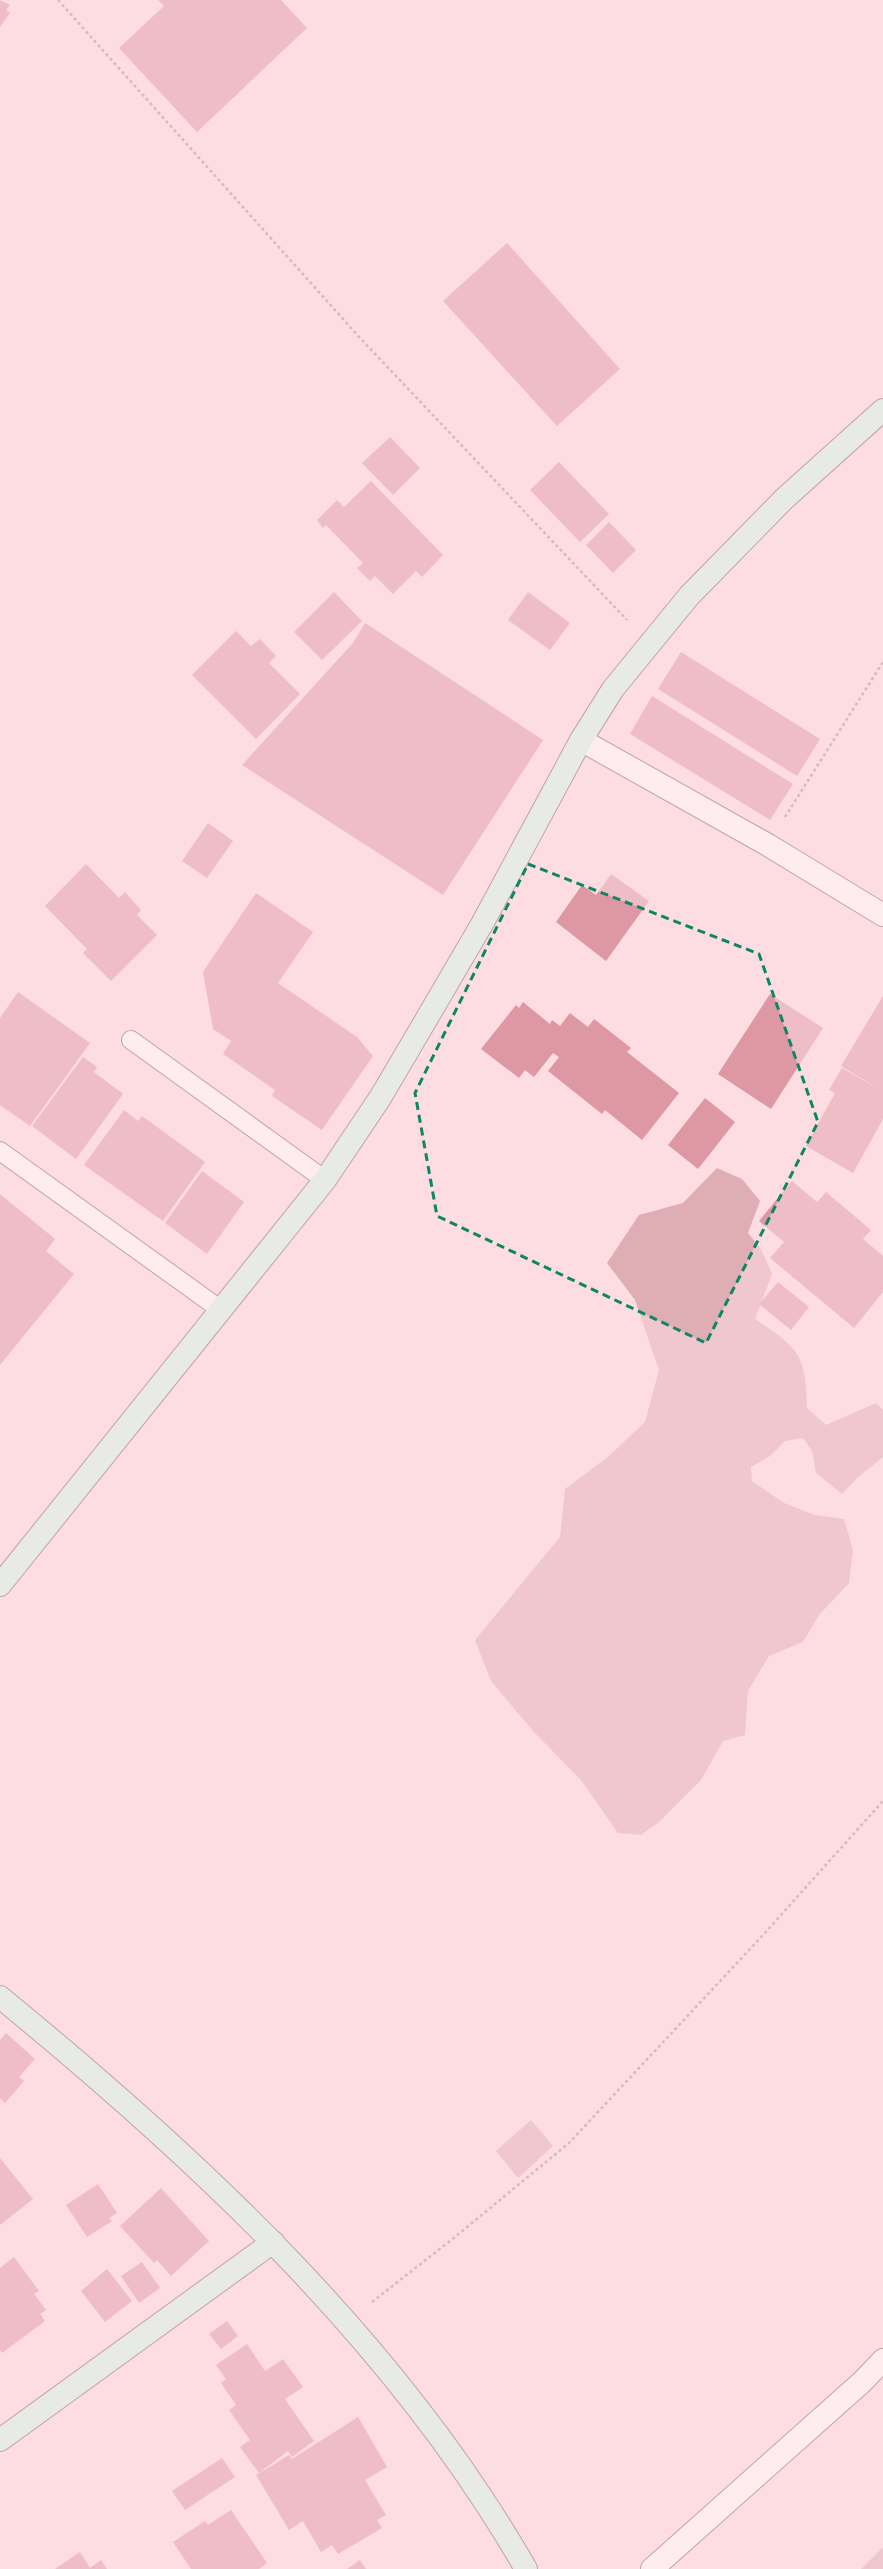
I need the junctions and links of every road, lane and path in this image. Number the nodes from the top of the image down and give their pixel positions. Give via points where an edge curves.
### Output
1 (58, 0) edge
2 (883, 410) edge
3 (650, 644) junction
4 (883, 662) edge
5 (581, 740) junction
6 (768, 845) junction
7 (883, 915) edge
8 (131, 1040) dead end
9 (0, 1151) edge
10 (325, 1180) junction
11 (221, 1310) junction
12 (0, 1585) edge
13 (883, 1801) edge
14 (0, 1997) edge
15 (273, 2242) junction
16 (346, 2322) junction
17 (883, 2360) edge
18 (0, 2440) edge
19 (526, 2569) edge
20 (652, 2569) edge

1 - 3 path via 360,338
2 - 3 street via 784,499 689,596
3 - 5 street via 613,689
4 - 6 path
5 - 6 street
5 - 10 street via 482,924 380,1098
6 - 7 street
8 - 10 lane
9 - 11 lane
10 - 11 street
11 - 12 street
13 - 16 path via 764,1934 569,2143
14 - 15 street via 65,2050 159,2134
15 - 16 street
15 - 18 street
16 - 19 street via 434,2430 496,2516
17 - 20 street via 862,2382

